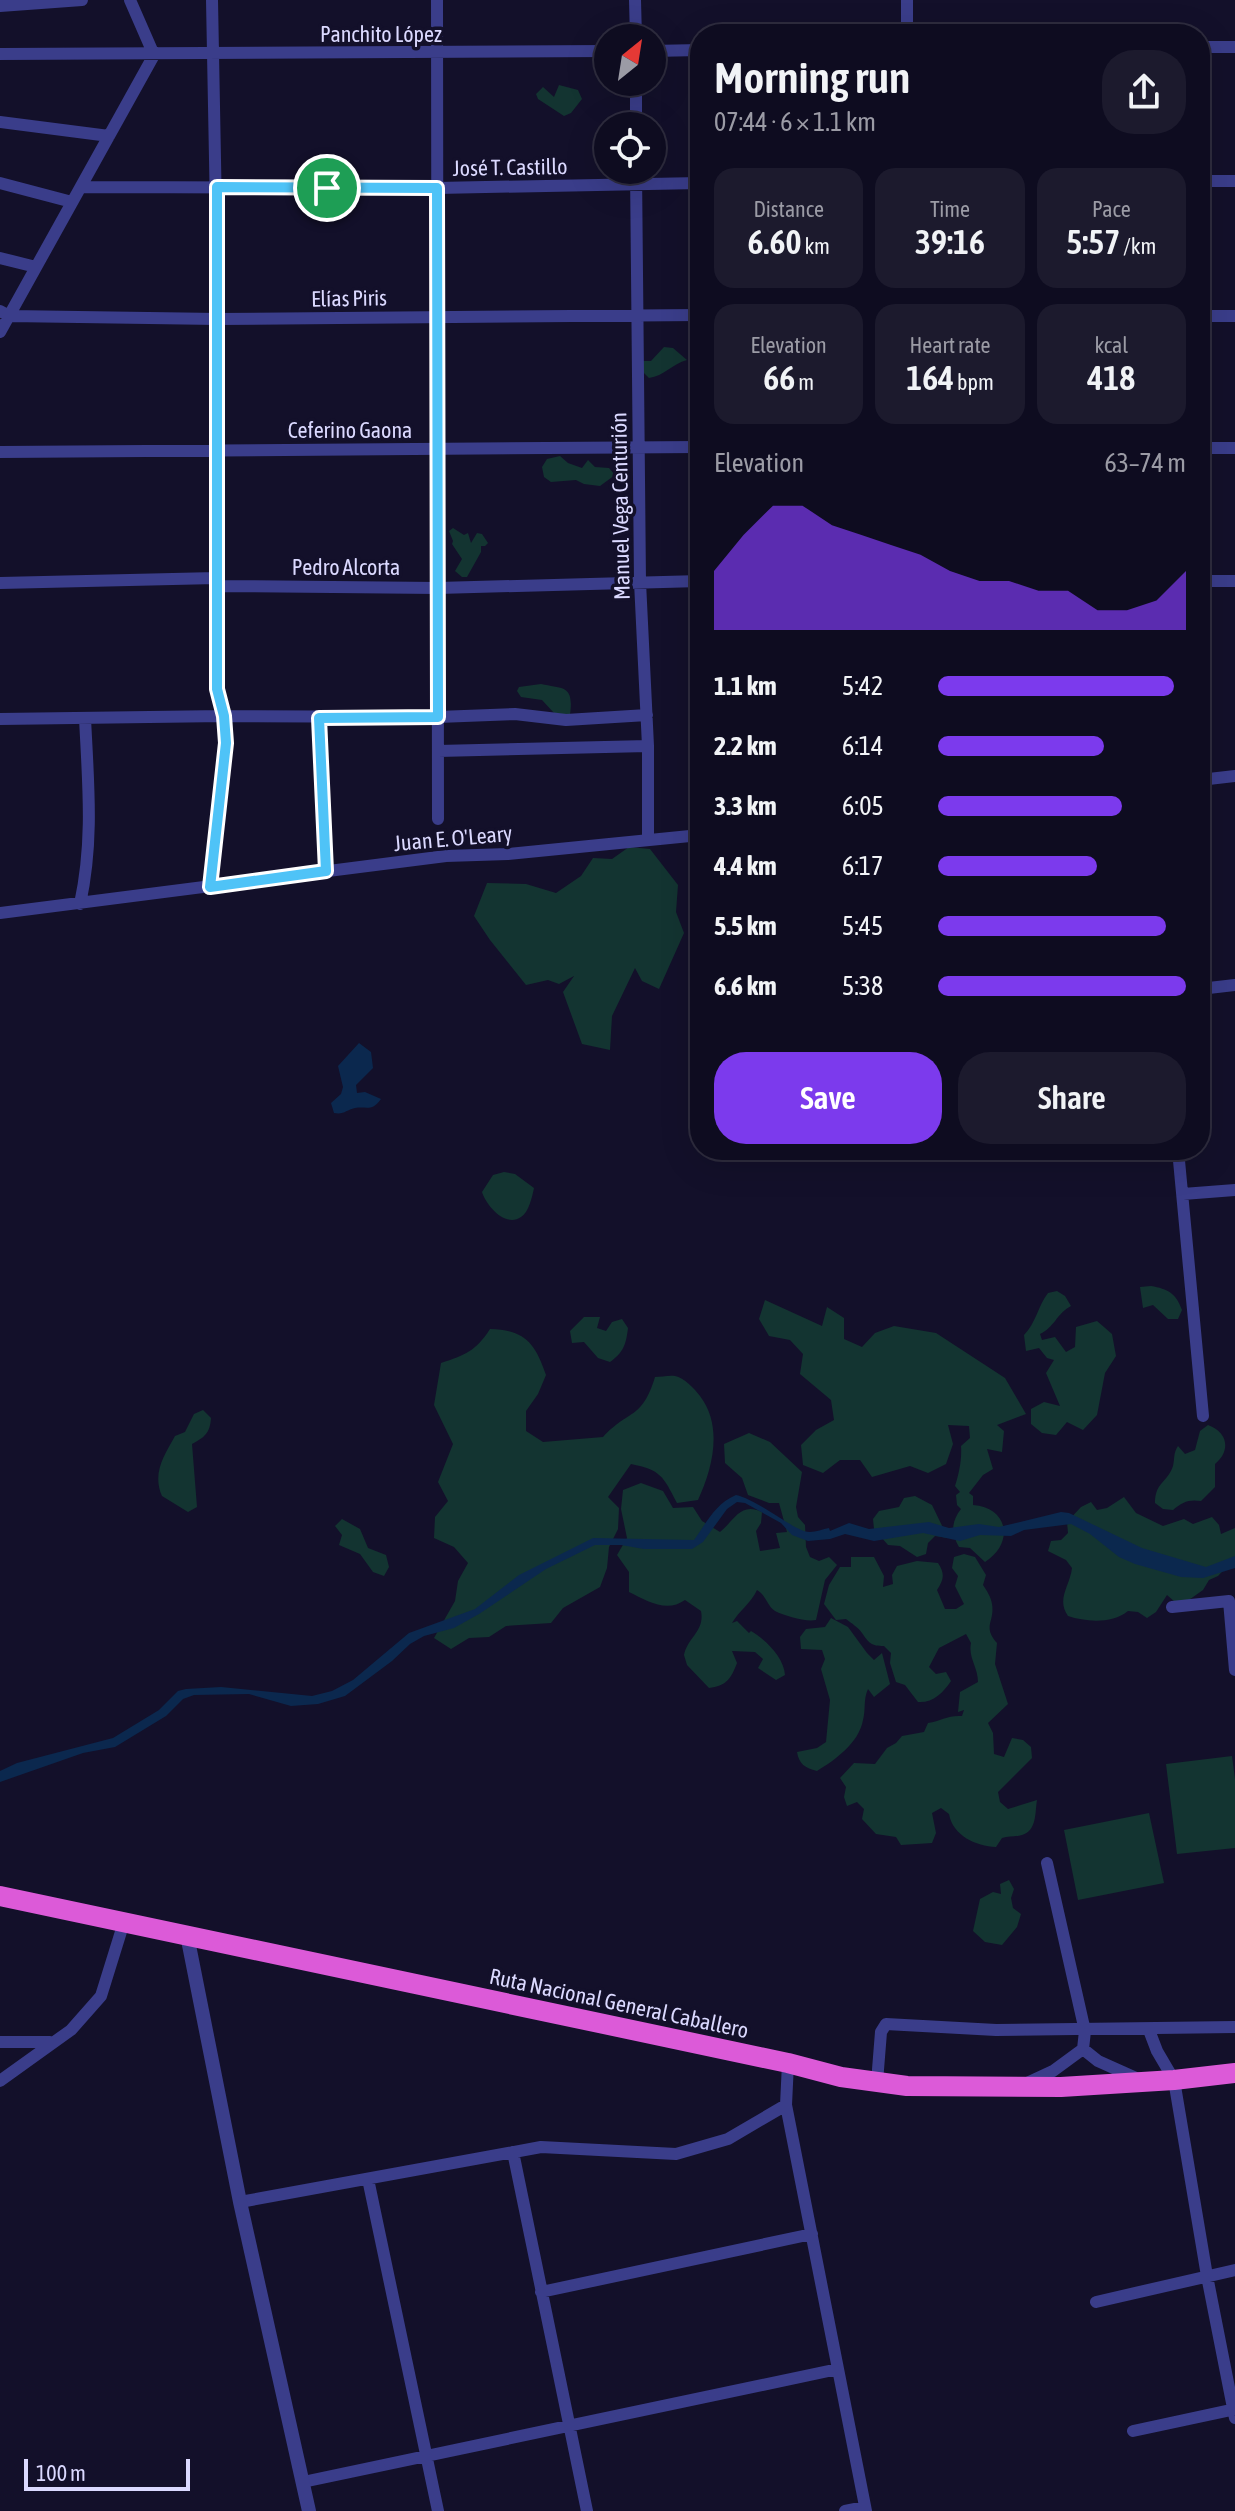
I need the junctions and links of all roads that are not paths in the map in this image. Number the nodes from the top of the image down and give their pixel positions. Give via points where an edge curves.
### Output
1 (82, 0) edge
2 (130, 0) edge
3 (212, 0) edge
4 (437, 0) edge
5 (635, 0) edge
6 (907, 0) edge
7 (0, 6) edge
8 (636, 24) edge
9 (907, 24) edge
10 (1210, 47) edge
11 (1235, 47) edge
12 (690, 50) edge
13 (594, 51) edge
14 (666, 51) edge
15 (0, 54) edge
16 (213, 54) junction
17 (437, 54) junction
18 (154, 55) junction
19 (0, 122) edge
20 (109, 136) junction
21 (1210, 181) edge
22 (1235, 181) edge
23 (0, 183) edge
24 (690, 183) edge
25 (637, 184) joint
26 (666, 184) edge
27 (81, 187) junction
28 (217, 187) junction
29 (437, 188) junction
30 (72, 202) junction
31 (0, 258) edge
32 (36, 267) junction
33 (5, 313) edge
34 (637, 315) junction
35 (690, 315) edge
36 (1210, 316) edge
37 (1235, 316) edge
38 (438, 317) junction
39 (218, 319) junction
40 (0, 332) edge
41 (638, 446) junction
42 (690, 447) edge
43 (1210, 448) edge
44 (1235, 448) edge
45 (438, 450) junction
46 (216, 451) junction
47 (1, 452) edge
48 (690, 581) edge
49 (1210, 581) edge
50 (1235, 581) edge
51 (640, 582) junction
52 (0, 583) edge
53 (216, 586) junction
54 (438, 588) junction
55 (647, 715) junction
56 (224, 716) junction
57 (438, 717) junction
58 (85, 718) junction
59 (319, 718) junction
60 (0, 719) edge
61 (648, 746) junction
62 (438, 751) junction
63 (1235, 776) edge
64 (1210, 779) edge
65 (438, 819) dead end
66 (690, 836) edge
67 (648, 840) junction
68 (326, 871) junction
69 (210, 887) junction
70 (80, 904) junction
71 (0, 913) edge
72 (1235, 985) edge
73 (1210, 988) edge
74 (1179, 1160) edge
75 (1235, 1190) edge
76 (1183, 1194) junction
77 (1203, 1416) dead end
78 (1172, 1607) dead end
79 (1235, 1670) edge
80 (1047, 1863) dead end
81 (0, 1896) edge
82 (124, 1922) junction
83 (187, 1935) junction
84 (1235, 2027) edge
85 (1149, 2030) junction
86 (1085, 2031) junction
87 (0, 2042) edge
88 (50, 2042) junction
89 (1083, 2049) junction
90 (788, 2063) junction
91 (1235, 2073) edge
92 (1174, 2080) junction
93 (0, 2081) edge
94 (877, 2082) junction
95 (1148, 2082) junction
96 (1014, 2088) junction
97 (786, 2105) junction
98 (513, 2152) junction
99 (368, 2179) junction
100 (240, 2202) junction
101 (812, 2234) junction
102 (1235, 2270) edge
103 (1207, 2276) junction
104 (541, 2292) junction
105 (1096, 2302) dead end
106 (838, 2369) junction
107 (1234, 2412) edge
108 (568, 2426) junction
109 (1133, 2431) dead end
110 (428, 2456) junction
111 (303, 2482) junction
112 (866, 2509) edge
113 (309, 2511) edge
114 (438, 2511) edge
115 (587, 2511) edge
116 (845, 2511) edge

1 - 7 street
2 - 18 street
3 - 16 street
4 - 17 street
5 - 8 street
6 - 9 street
10 - 11 street
12 - 14 street
13 - 17 street, Panchito López
15 - 18 street, Panchito López
16 - 17 street, Panchito López
16 - 18 street, Panchito López
16 - 28 street
17 - 29 street
18 - 20 street
19 - 20 street
20 - 27 street
21 - 22 street
23 - 30 street
24 - 26 street, José T. Castillo
25 - 29 street, José T. Castillo
25 - 34 street, Manuel Vega Centurión
27 - 28 street, José T. Castillo
27 - 30 street
28 - 29 street, José T. Castillo
28 - 39 street
29 - 38 street
30 - 32 street
31 - 32 street
32 - 33 street
33 - 39 street, Elías Piris
33 - 40 street
34 - 35 street, Elías Piris
34 - 38 street, Elías Piris
34 - 41 street, Manuel Vega Centurión
36 - 37 street
38 - 39 street, Elías Piris
38 - 45 street
39 - 46 street
41 - 42 street, Ceferino Gaona
41 - 45 street, Ceferino Gaona
41 - 51 street, Manuel Vega Centurión
43 - 44 street
45 - 46 street, Ceferino Gaona
45 - 54 street
46 - 47 street, Ceferino Gaona
46 - 53 street
48 - 51 street, Pedro Alcorta
49 - 50 street
51 - 54 street, Pedro Alcorta
51 - 55 street, Manuel Vega Centurión
52 - 53 street, Pedro Alcorta via 216,578
53 - 54 street, Pedro Alcorta
53 - 56 street via 217,689
54 - 57 street
55 - 57 street via 566,720 515,714
55 - 61 street, Manuel Vega Centurión
56 - 58 street
56 - 59 street
56 - 69 street via 226,743
57 - 59 street
57 - 62 street
58 - 60 street
58 - 70 street via 90,834
59 - 68 street
61 - 62 street
61 - 67 street, Manuel Vega Centurión
62 - 65 street
63 - 64 street
66 - 67 street, Juan E. O'Leary
67 - 68 street, Juan E. O'Leary
68 - 69 street, Juan E. O'Leary
69 - 70 street, Juan E. O'Leary
70 - 71 street, Juan E. O'Leary
72 - 73 street
74 - 76 street
75 - 76 street
76 - 77 street
78 - 79 street via 1229,1601
80 - 86 street
81 - 82 highway, Ruta Nacional General Caballero
82 - 83 highway, Ruta Nacional General Caballero
82 - 88 street via 101,1996 71,2030
83 - 90 highway, Ruta Nacional General Caballero
83 - 100 street
84 - 85 street
85 - 86 street
85 - 92 street
86 - 89 street
86 - 94 street via 886,2024
87 - 88 street
88 - 93 street
89 - 95 street
89 - 96 street via 1053,2071
90 - 94 highway, Ruta Nacional General Caballero
90 - 97 street
91 - 92 highway, Ruta Nacional General Caballero
92 - 95 highway, Ruta Nacional General Caballero
92 - 103 street
94 - 96 highway, Ruta Nacional General Caballero
95 - 96 highway, Ruta Nacional General Caballero
97 - 98 street via 728,2139 676,2154 541,2147
97 - 101 street
98 - 99 street
98 - 104 street
99 - 100 street
99 - 110 street
100 - 111 street
101 - 104 street
101 - 106 street
102 - 103 street
103 - 105 street
103 - 107 street
104 - 108 street
106 - 108 street
106 - 112 street
107 - 109 street
108 - 110 street
108 - 115 street
110 - 111 street
110 - 114 street
111 - 113 street
112 - 116 street

